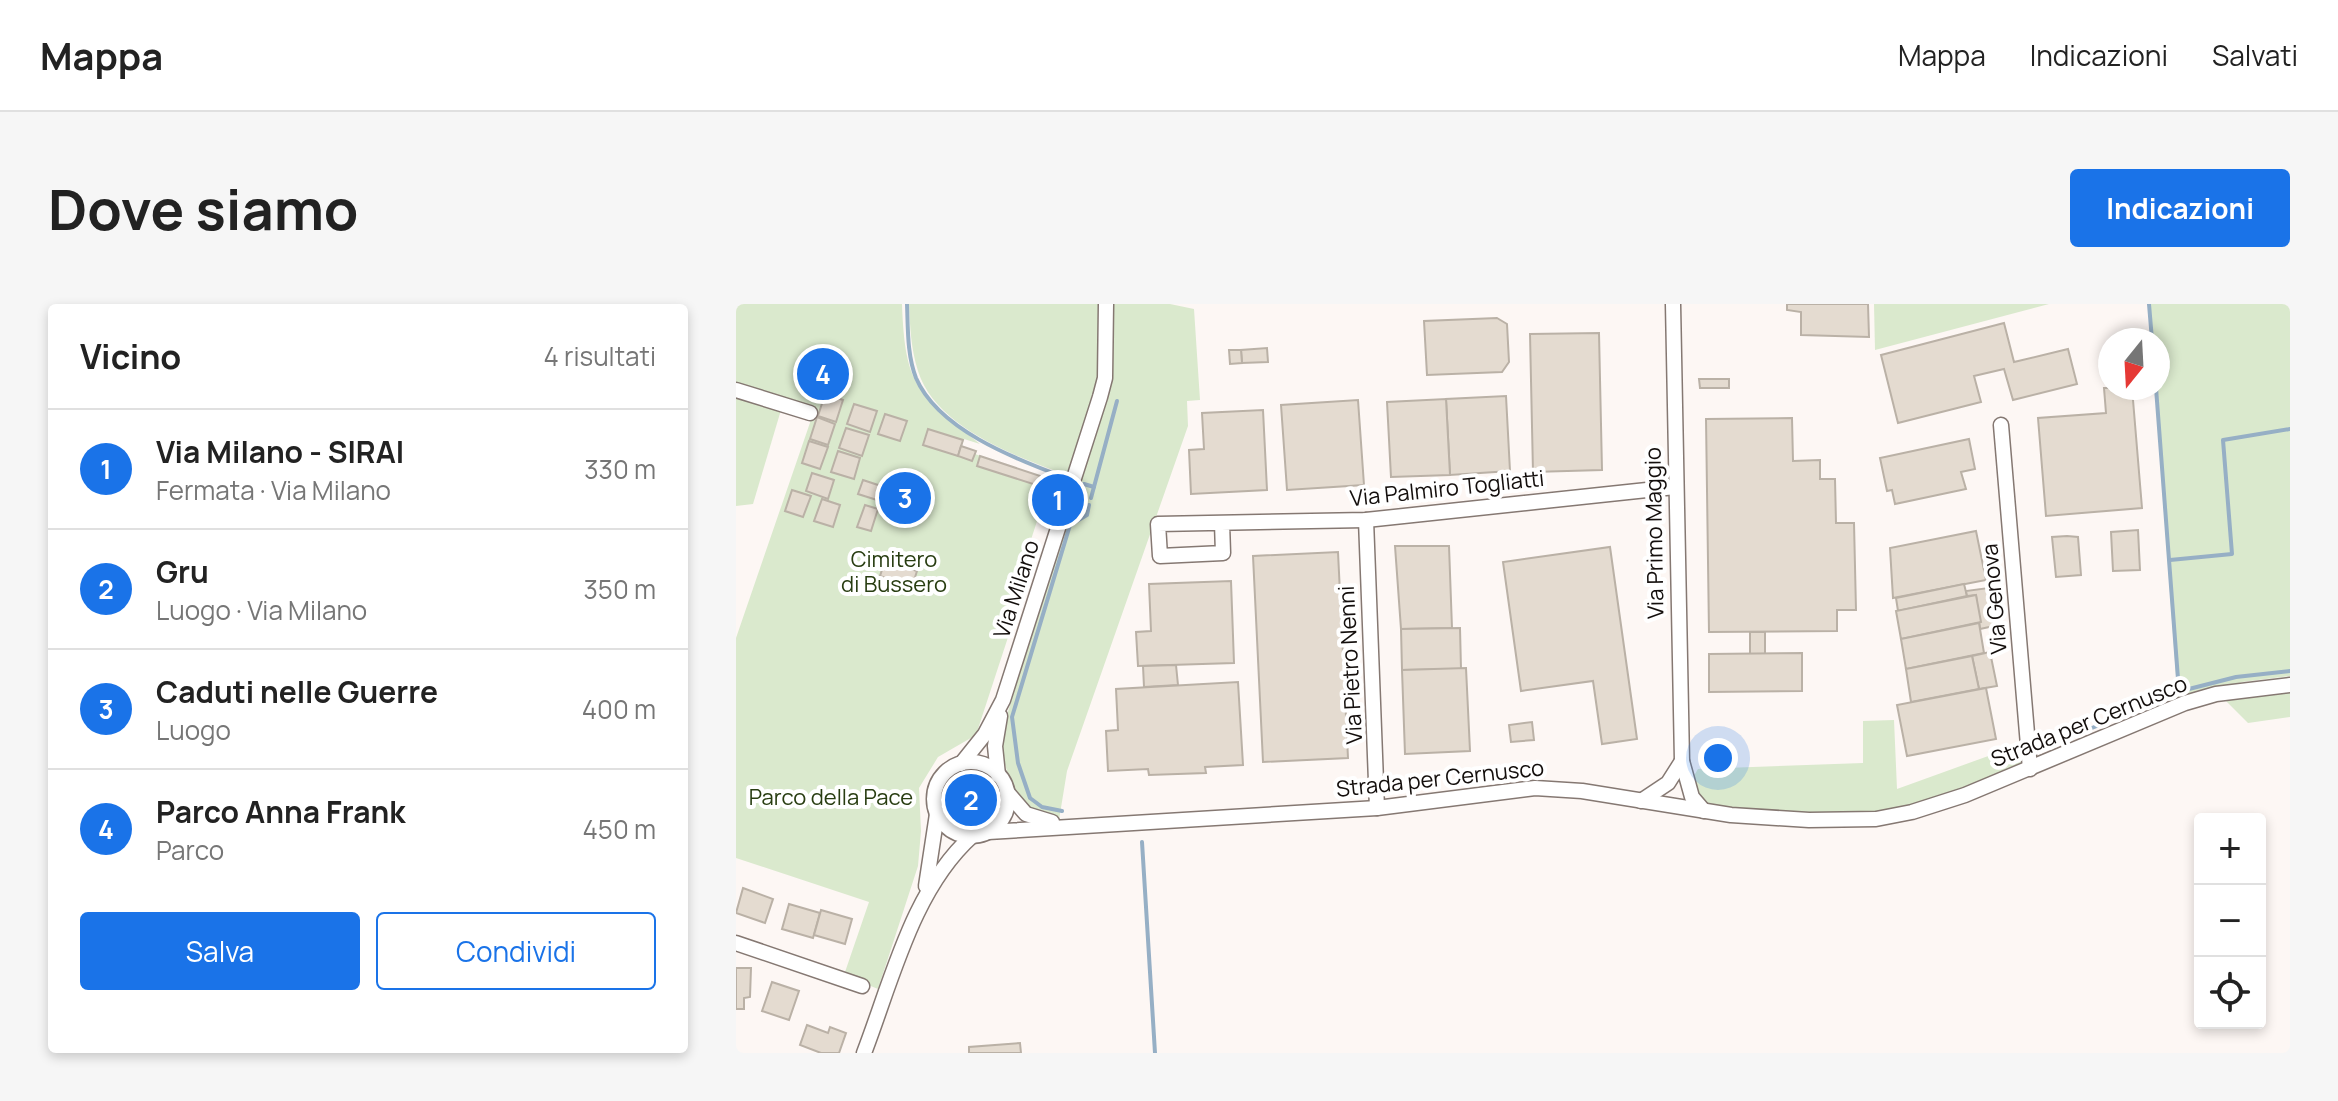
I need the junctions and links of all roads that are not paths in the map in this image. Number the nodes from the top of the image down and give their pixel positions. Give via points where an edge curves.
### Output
1 (1106, 304) edge
2 (1673, 304) edge
3 (736, 390) edge
4 (810, 413) dead end
5 (2001, 425) dead end
6 (1675, 487) junction
7 (1366, 520) junction
8 (1222, 523) junction
9 (2290, 685) edge
10 (1003, 700) junction
11 (1682, 761) junction
12 (961, 764) junction
13 (2030, 769) junction
14 (998, 775) junction
15 (1688, 781) junction
16 (1668, 783) junction
17 (1007, 792) junction
18 (1641, 801) junction
19 (1675, 807) junction
20 (1377, 808) junction
21 (1704, 811) junction
22 (937, 814) junction
23 (1076, 826) junction
24 (988, 832) junction
25 (972, 836) junction
26 (923, 902) junction
27 (736, 943) edge
28 (862, 986) dead end
29 (864, 1053) edge

1 - 10 street, Via Milano via 1104,384
2 - 6 street, Via Primo Maggio
3 - 4 street
5 - 13 street, Via Genova
6 - 7 street, Via Palmiro Togliatti
6 - 11 street, Via Primo Maggio
7 - 8 street, Via Palmiro Togliatti
7 - 20 street, Via Pietro Nenni
8 - 8 street, Via Palmiro Togliatti via 1223,553 1160,556 1158,524
9 - 13 street, Strada per Cernusco via 2216,694 2154,714
10 - 12 street, Via Milano
10 - 14 street, Via Milano via 995,746
11 - 15 street, Via Primo Maggio
11 - 16 street
12 - 14 street via 981,764
12 - 22 street, Via Milano via 938,784
13 - 21 street, Strada per Cernusco via 1937,805 1876,819
14 - 17 street, Via Milano
15 - 19 street via 1683,802
15 - 21 street, Via Primo Maggio
16 - 18 street
16 - 19 street
17 - 23 street, Strada per Cernusco via 1029,815
17 - 24 street via 1005,813
18 - 19 street, Strada per Cernusco
18 - 20 street, Strada per Cernusco via 1535,788
19 - 21 street, Strada per Cernusco
20 - 23 street, Strada per Cernusco
22 - 25 street via 951,830
22 - 26 street, Via Milano
23 - 24 street, Strada per Cernusco
24 - 25 street
25 - 26 street, Via Milano via 946,863
26 - 29 street, Via Milano
27 - 28 street

